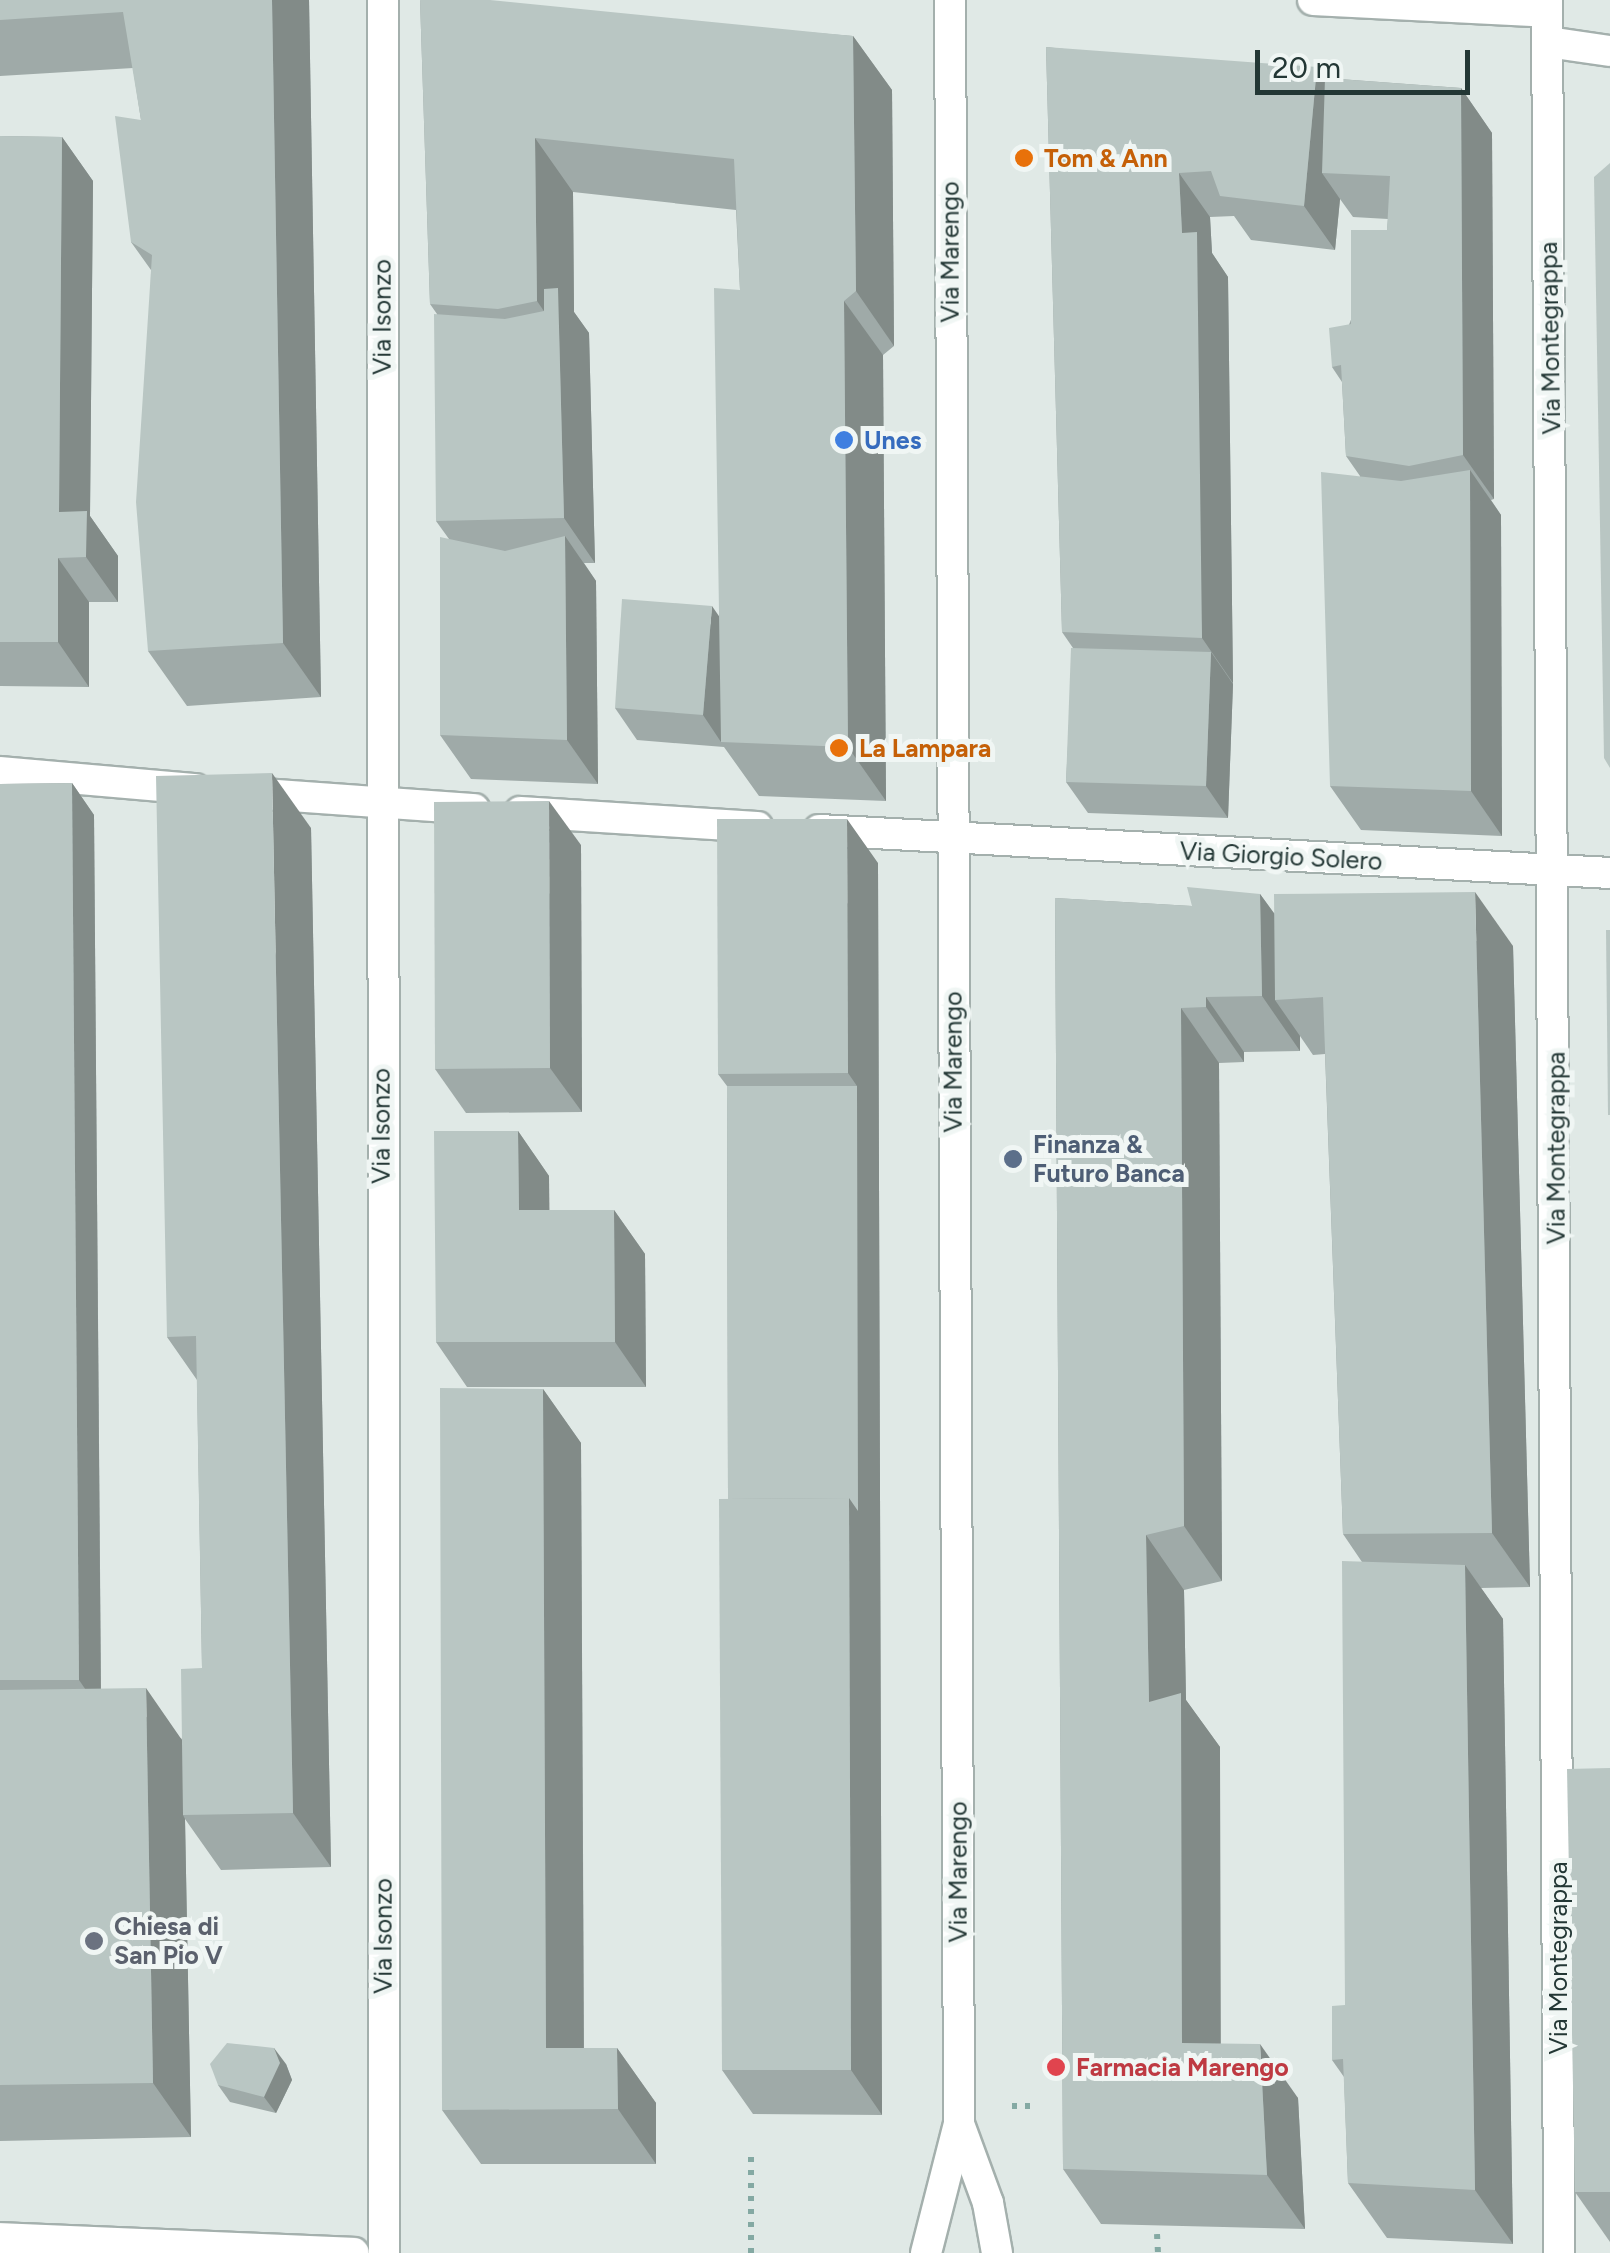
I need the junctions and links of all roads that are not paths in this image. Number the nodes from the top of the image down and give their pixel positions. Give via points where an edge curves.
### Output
1 (383, 0) edge
2 (950, 0) edge
3 (1313, 0) edge
4 (1547, 18) edge
5 (1610, 51) edge
6 (0, 772) edge
7 (380, 804) junction
8 (952, 841) junction
9 (1556, 869) junction
10 (1610, 873) edge
11 (960, 2124) junction
12 (0, 2238) edge
13 (354, 2253) edge
14 (384, 2253) edge
15 (926, 2253) edge
16 (997, 2253) edge
17 (1559, 2253) edge

1 - 7 street, Via Isonzo
2 - 8 street, Via Marengo
3 - 4 street
4 - 5 street
4 - 9 street, Via Montegrappa
6 - 7 street, Via Giorgio Solero
7 - 8 street, Via Giorgio Solero
7 - 14 street, Via Isonzo
8 - 9 street, Via Giorgio Solero
8 - 11 street, Via Marengo
9 - 10 street, Via Giorgio Solero
9 - 17 street, Via Montegrappa
11 - 15 street
11 - 16 street via 988,2202
12 - 13 street

